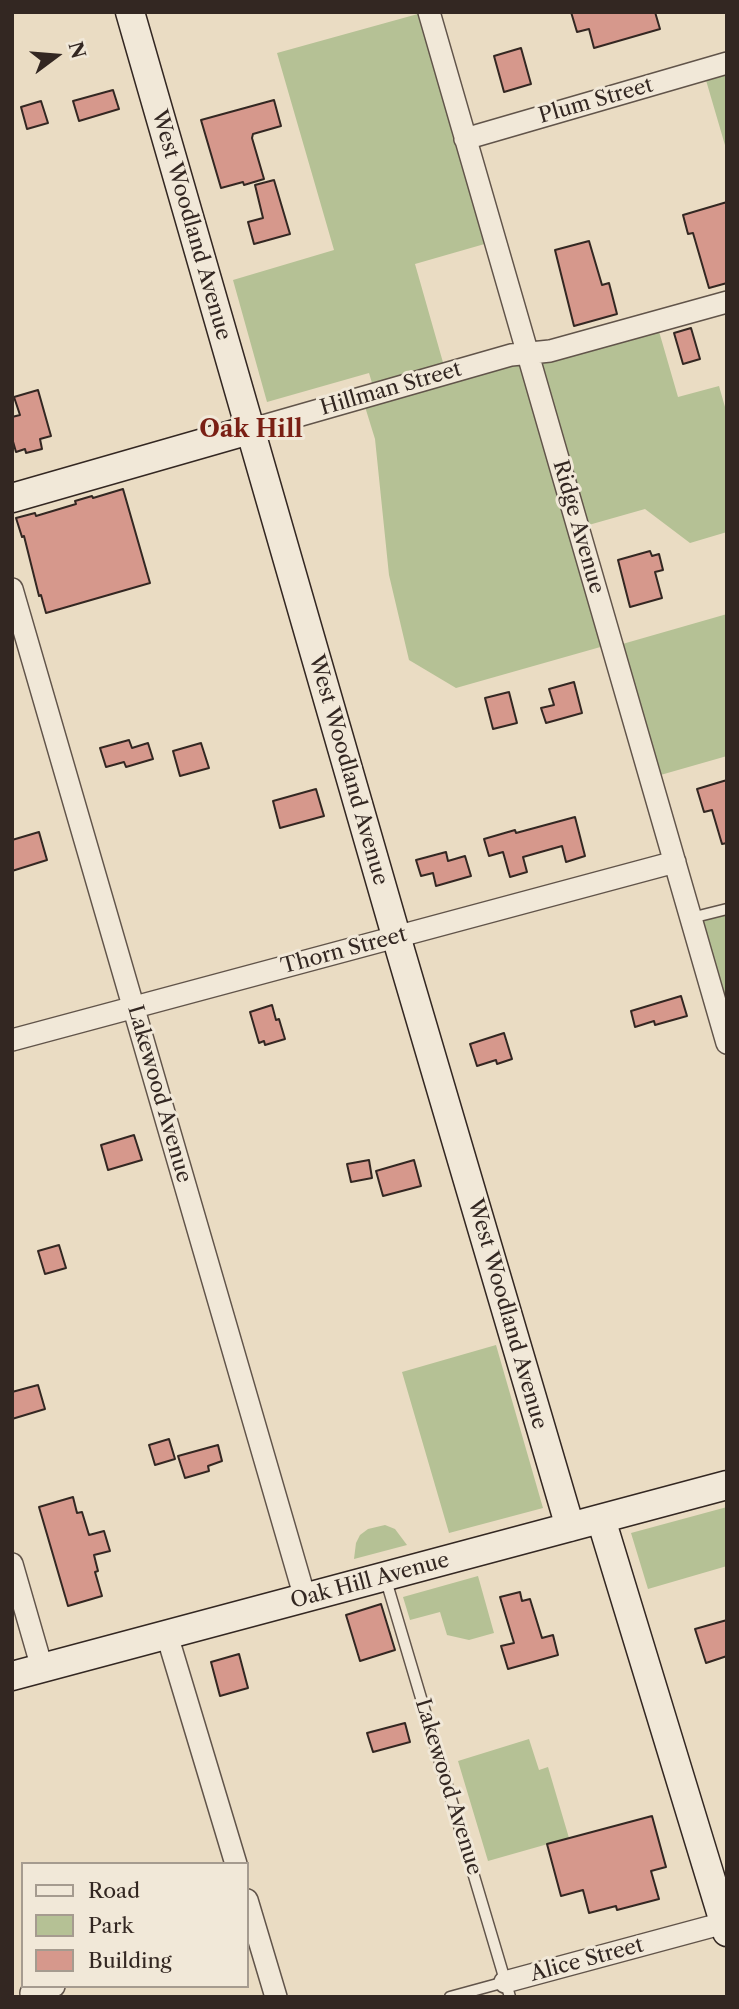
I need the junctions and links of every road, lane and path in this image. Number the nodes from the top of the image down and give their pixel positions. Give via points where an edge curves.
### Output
1 (130, 12) edge
2 (429, 12) edge
3 (727, 63) edge
4 (465, 139) junction
5 (727, 302) edge
6 (528, 355) junction
7 (249, 429) junction
8 (12, 498) edge
9 (12, 589) edge
10 (675, 862) junction
11 (727, 909) edge
12 (691, 918) junction
13 (397, 937) junction
14 (134, 1008) junction
15 (12, 1040) edge
16 (727, 1043) edge
17 (727, 1485) edge
18 (601, 1519) junction
19 (570, 1527) junction
20 (12, 1564) edge
21 (385, 1577) junction
22 (305, 1598) junction
23 (167, 1634) junction
24 (42, 1668) junction
25 (12, 1676) edge
26 (235, 1862) edge
27 (248, 1908) edge
28 (725, 1928) edge
29 (251, 1931) edge
30 (47, 1988) edge
31 (508, 1989) edge
32 (31, 1993) dead end
33 (276, 1997) edge
34 (450, 1997) edge

1 - 7 street, West Woodland Avenue
2 - 4 street, Ridge Avenue
3 - 4 street, Plum Street
4 - 6 street, Ridge Avenue
5 - 6 street, Hillman Street
6 - 7 street, Hillman Street via 511,355
6 - 10 street, Ridge Avenue
7 - 8 street, Hillman Street
7 - 13 street, West Woodland Avenue
9 - 14 street, Lakewood Avenue
10 - 12 street, Ridge Avenue
10 - 13 street, Thorn Street
11 - 12 lane
12 - 16 street, Ridge Avenue
13 - 14 street, Thorn Street
13 - 19 street, West Woodland Avenue
14 - 15 street, Thorn Street
14 - 22 street, Lakewood Avenue
17 - 18 street, Oak Hill Avenue
18 - 19 street, Oak Hill Avenue
18 - 28 street
19 - 21 street, Oak Hill Avenue
20 - 24 street
21 - 22 street, Oak Hill Avenue
21 - 31 lane, Lakewood Avenue
22 - 23 street, Oak Hill Avenue
23 - 24 street, Oak Hill Avenue
23 - 26 street
24 - 25 street, Oak Hill Avenue
27 - 29 street
28 - 31 street, Alice Street
29 - 33 street
30 - 32 street
31 - 34 lane, Alice Street

